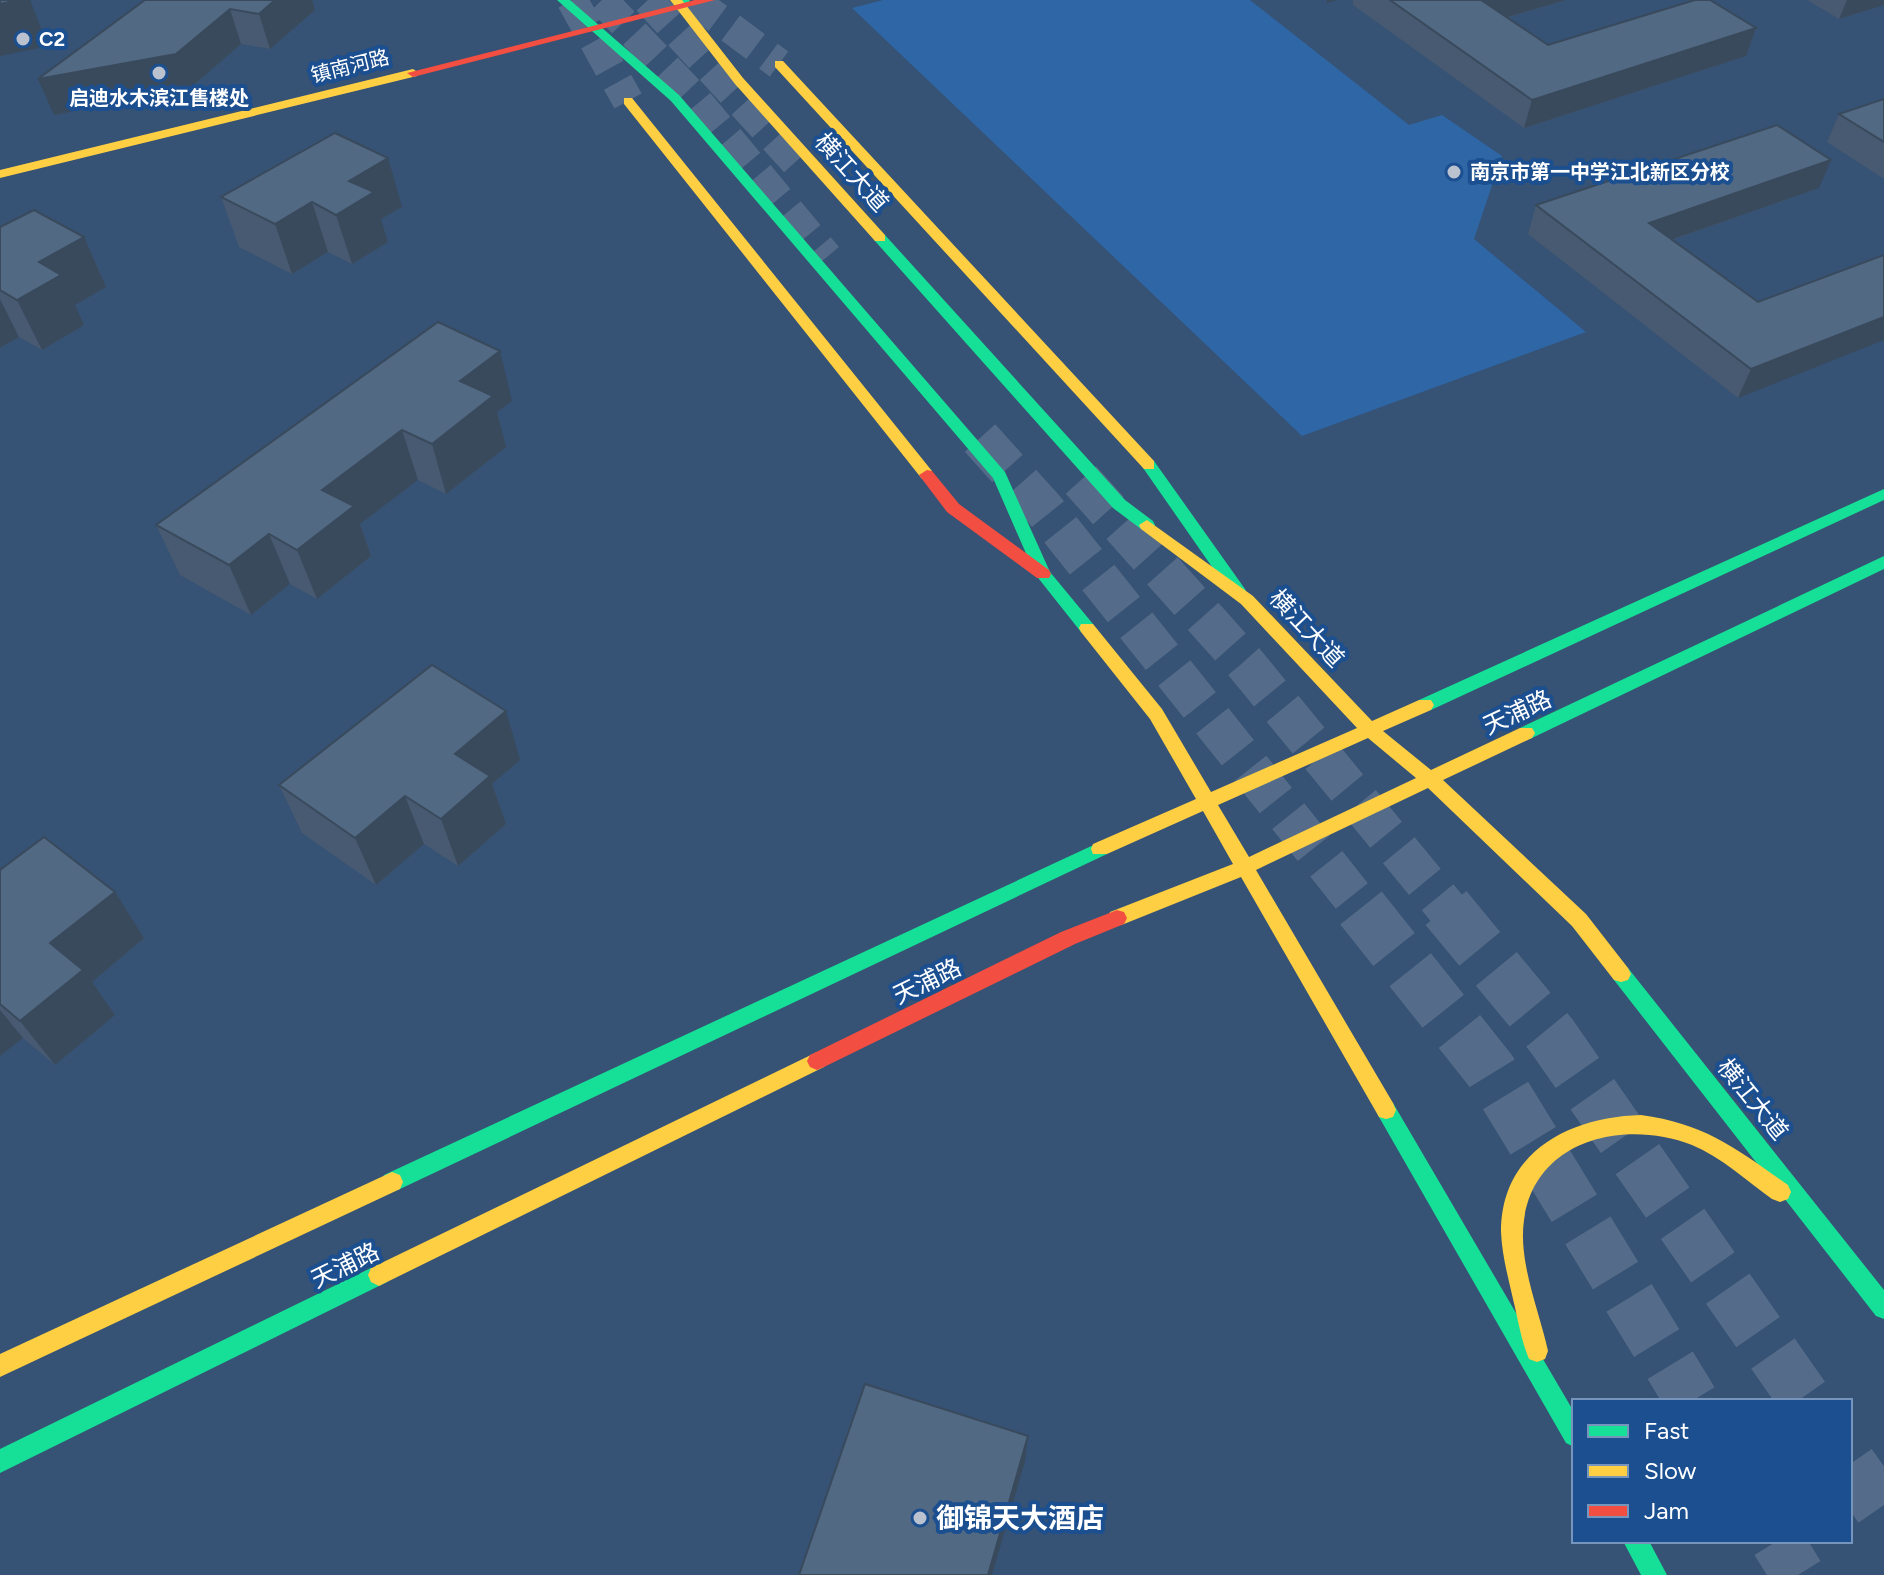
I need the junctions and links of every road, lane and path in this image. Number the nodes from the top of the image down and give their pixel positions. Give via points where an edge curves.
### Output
1 (563, 0) edge
2 (711, 0) edge
3 (681, 2) edge
4 (596, 28) junction
5 (779, 64) tunnel mouth
6 (628, 101) tunnel mouth
7 (0, 174) edge
8 (1884, 494) edge
9 (1884, 562) edge
10 (1043, 574) junction
11 (1239, 593) junction
12 (1370, 730) junction
13 (1430, 779) junction
14 (1204, 800) junction
15 (1243, 868) junction
16 (1812, 1213) junction
17 (1884, 1308) edge
18 (0, 1366) edge
19 (1543, 1381) junction
20 (1572, 1432) edge
21 (0, 1461) edge
22 (1636, 1543) edge
23 (1655, 1575) edge

1 - 4 main road
2 - 3 main road, 镇南河路
3 - 4 main road, 镇南河路
3 - 11 main road, 横江大道 via 739,81 1119,504
4 - 7 main road, 镇南河路
4 - 10 main road via 675,98 1000,476
5 - 11 main road via 1163,480
6 - 10 main road via 953,508
8 - 12 main road, 天浦路
9 - 13 main road, 天浦路
10 - 14 main road via 1156,714
11 - 12 main road, 横江大道
12 - 13 main road, 横江大道
12 - 14 main road, 天浦路
13 - 15 main road, 天浦路
13 - 16 main road, 横江大道 via 1579,920
14 - 15 main road
14 - 18 main road, 天浦路
15 - 19 main road
15 - 21 main road, 天浦路 via 1068,938
16 - 17 main road, 横江大道
16 - 19 main road via 1698,1138 1635,1120 1579,1129 1536,1162 1513,1221
19 - 20 main road
22 - 23 main road

